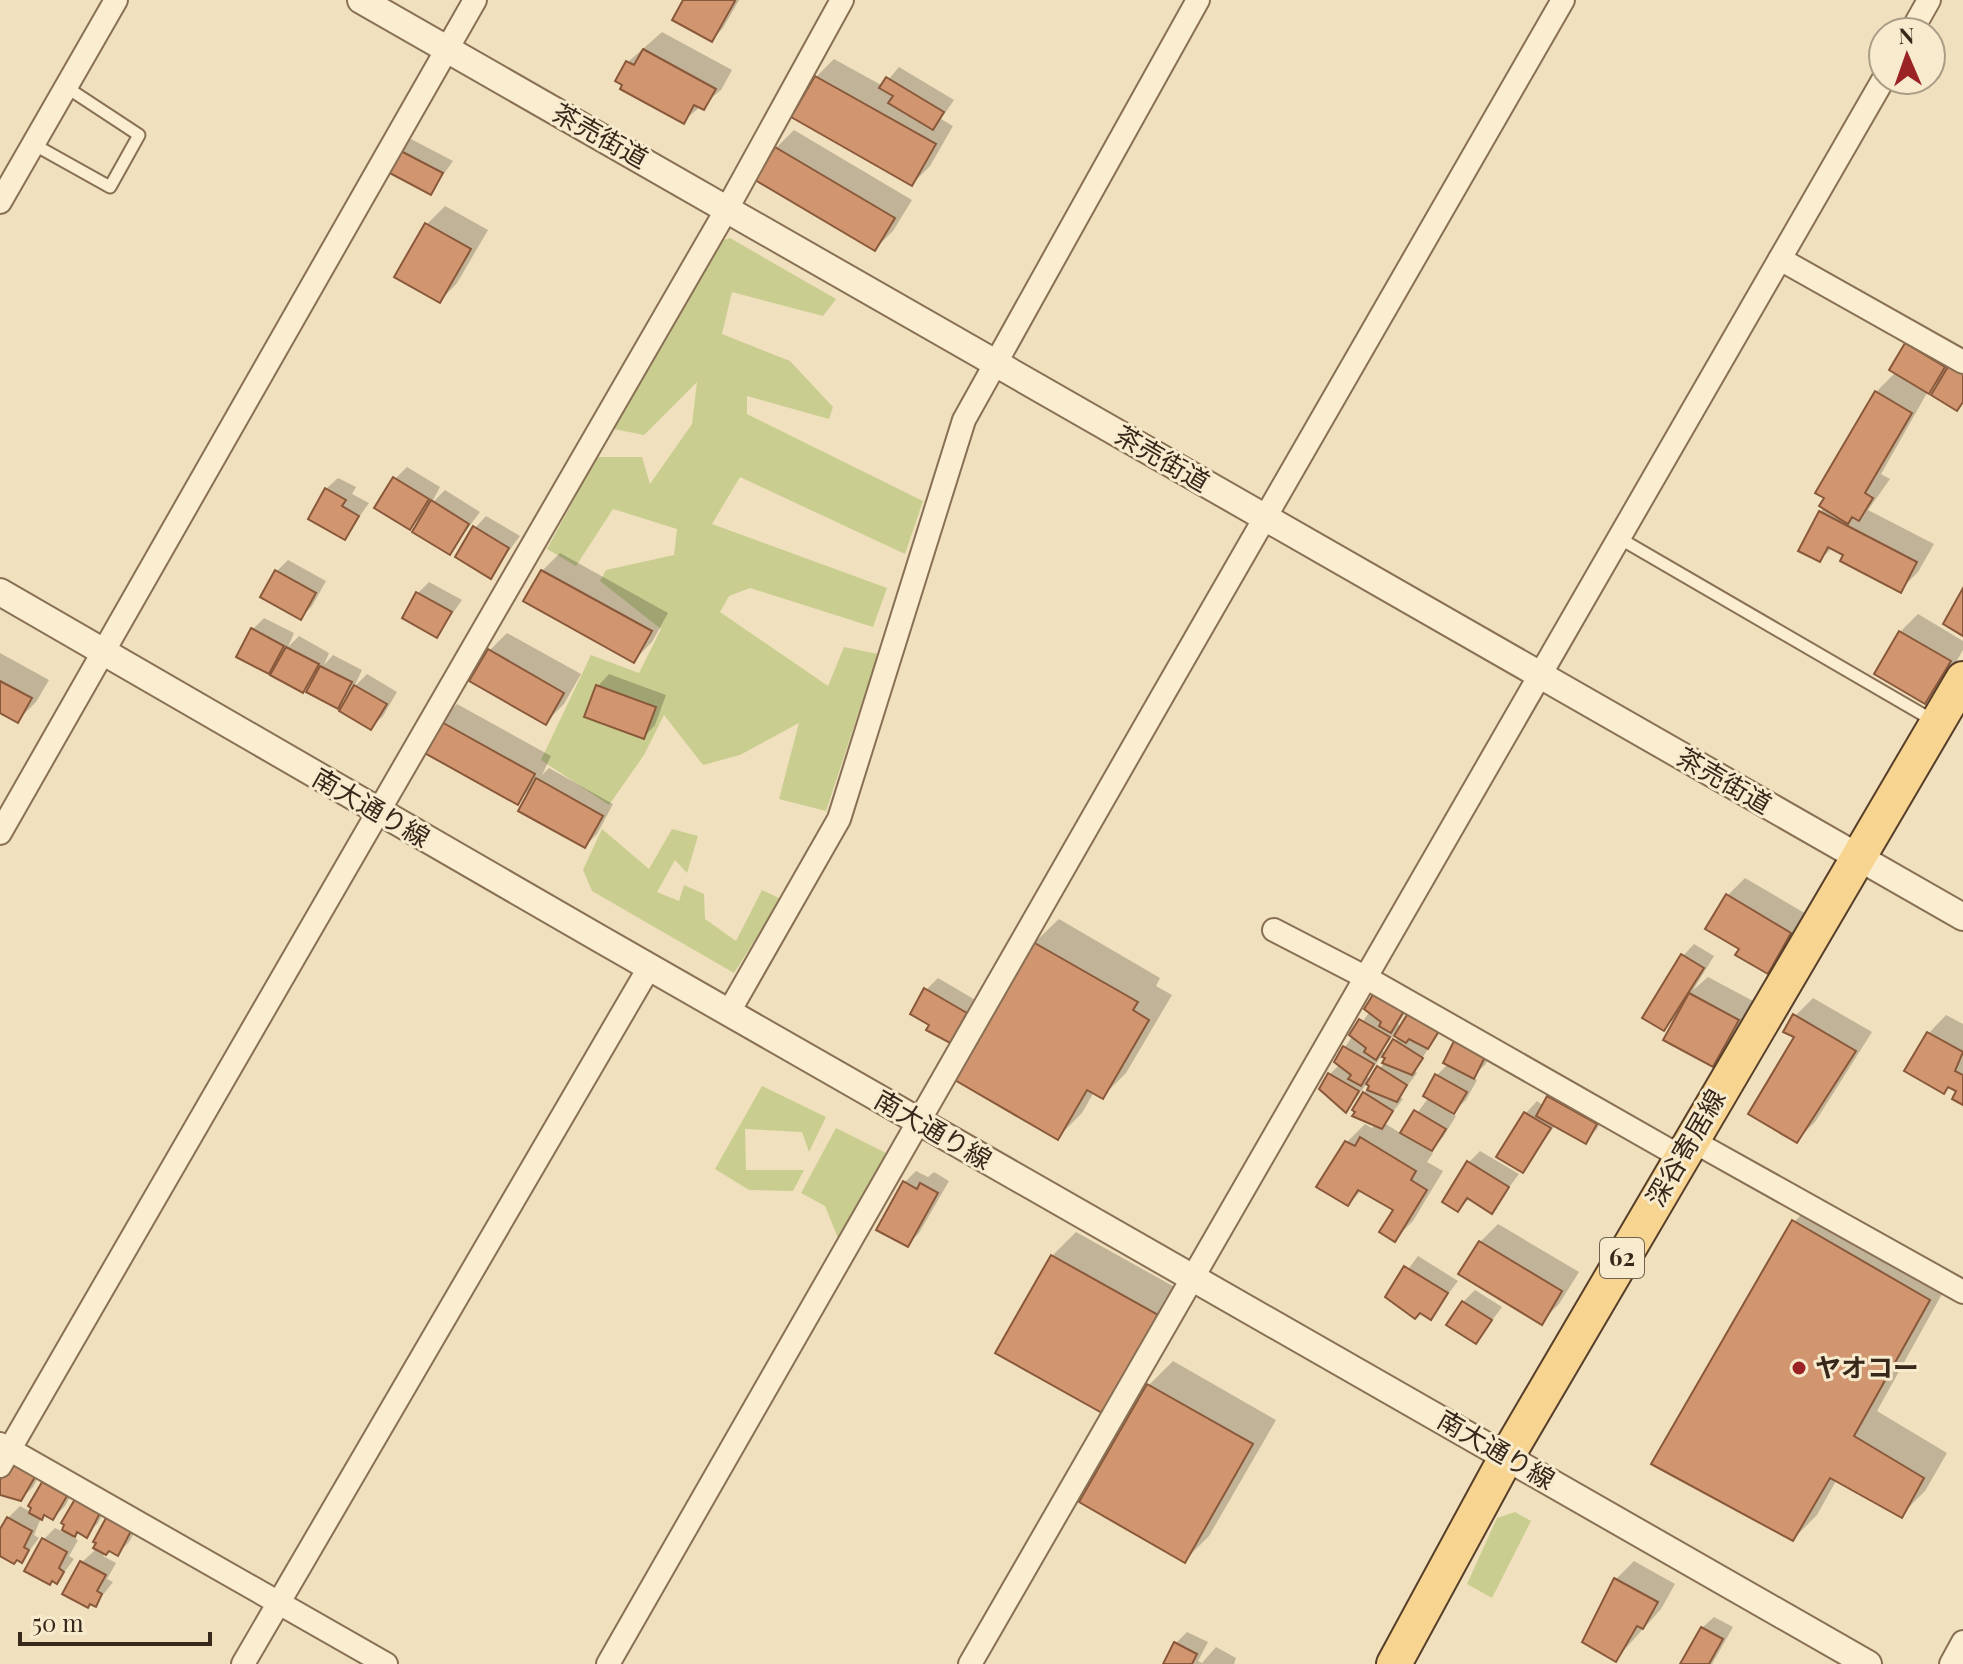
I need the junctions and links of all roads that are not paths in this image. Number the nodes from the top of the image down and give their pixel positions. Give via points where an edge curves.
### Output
1 (116, 0) edge
2 (361, 0) edge
3 (475, 0) edge
4 (842, 0) edge
5 (1198, 0) edge
6 (1563, 0) edge
7 (446, 50) junction
8 (66, 87) junction
9 (1874, 96) edge
10 (33, 144) junction
11 (8, 171) edge
12 (0, 202) edge
13 (728, 207) junction
14 (1780, 259) junction
15 (994, 362) junction
16 (1963, 362) edge
17 (1266, 520) junction
18 (1619, 538) junction
19 (0, 592) edge
20 (104, 653) junction
21 (1540, 676) junction
22 (1963, 679) edge
23 (1937, 723) junction
24 (375, 811) junction
25 (0, 833) edge
26 (1857, 856) junction
27 (1963, 917) edge
28 (1274, 930) dead end
29 (650, 966) junction
30 (1365, 977) junction
31 (730, 1010) junction
32 (915, 1121) junction
33 (1686, 1149) junction
34 (1191, 1277) junction
35 (1963, 1292) edge
36 (3, 1453) edge
37 (1507, 1456) junction
38 (279, 1600) junction
39 (1963, 1642) edge
40 (243, 1664) edge
41 (386, 1664) edge
42 (608, 1664) edge
43 (970, 1664) edge
44 (1394, 1664) edge
45 (1868, 1664) edge
46 (1951, 1664) edge

1 - 8 street
2 - 7 street, 茶売街道
3 - 7 street
4 - 13 street
5 - 15 street
6 - 17 street
7 - 13 street, 茶売街道
7 - 20 street
8 - 10 street
8 - 10 lane via 139,135 110,187
9 - 14 street
10 - 11 street
11 - 12 street
13 - 15 street, 茶売街道
13 - 24 street
14 - 16 street
14 - 18 street
15 - 17 street, 茶売街道
15 - 31 street via 964,420 839,819
17 - 21 street, 茶売街道
17 - 32 street
18 - 21 street
18 - 23 lane
19 - 20 street, 南大通り線
20 - 24 street, 南大通り線
20 - 25 street
21 - 26 street, 茶売街道
21 - 30 street
22 - 23 main road, 深谷寄居線 / 62
23 - 26 main road, 深谷寄居線 / 62
24 - 29 street, 南大通り線
24 - 36 street
26 - 27 street, 茶売街道
26 - 33 main road, 深谷寄居線 / 62
28 - 30 street
29 - 31 street, 南大通り線
29 - 38 street
30 - 33 street
30 - 34 street
31 - 32 street, 南大通り線
32 - 34 street, 南大通り線
32 - 42 street
33 - 35 street
33 - 37 main road, 深谷寄居線 / 62
34 - 37 street, 南大通り線
34 - 43 street
36 - 38 street
37 - 44 main road, 深谷寄居線 / 62
37 - 45 street, 南大通り線
38 - 40 street
38 - 41 street
39 - 46 street

